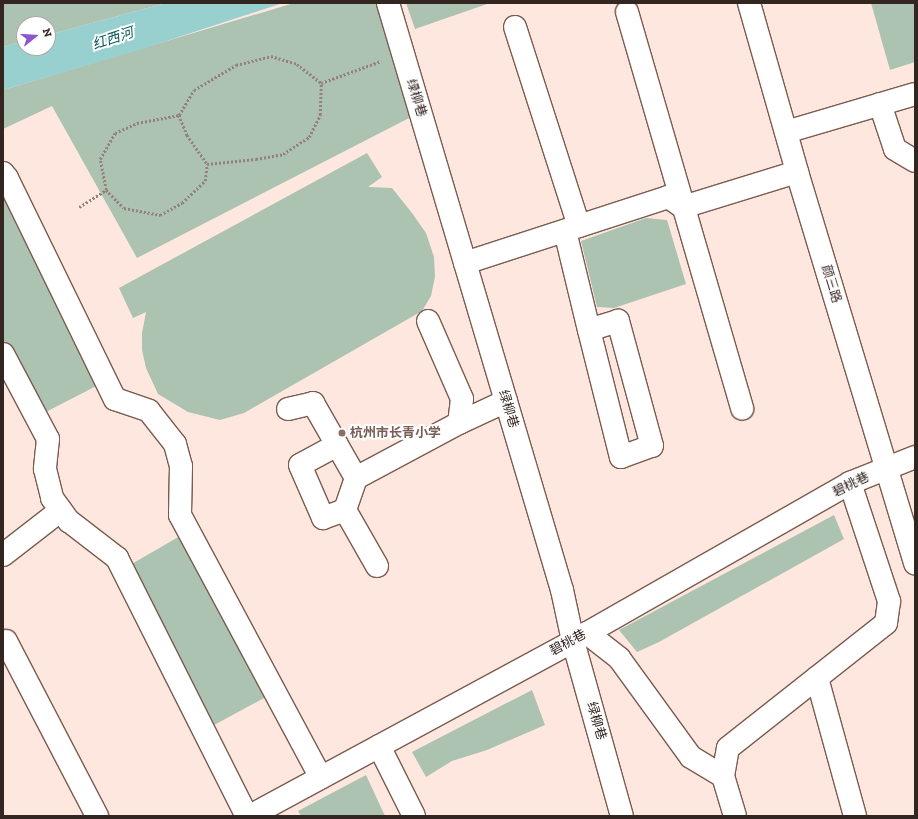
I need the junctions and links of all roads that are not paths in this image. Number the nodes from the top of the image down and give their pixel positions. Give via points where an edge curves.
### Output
1 (388, 3) edge
2 (749, 3) edge
3 (627, 12) dead end
4 (515, 27) dead end
5 (915, 94) edge
6 (880, 104) junction
7 (786, 132) junction
8 (915, 160) edge
9 (797, 172) junction
10 (3, 173) edge
11 (683, 207) junction
12 (572, 229) junction
13 (465, 264) junction
14 (428, 320) dead end
15 (589, 330) junction
16 (3, 354) edge
17 (506, 401) junction
18 (288, 409) dead end
19 (742, 410) dead end
20 (459, 423) junction
21 (337, 445) junction
22 (915, 457) edge
23 (886, 468) junction
24 (356, 478) junction
25 (850, 483) junction
26 (61, 510) junction
27 (345, 510) junction
28 (3, 555) edge
29 (915, 564) edge
30 (377, 566) dead end
31 (580, 637) junction
32 (6, 641) dead end
33 (817, 678) junction
34 (379, 746) junction
35 (723, 776) junction
36 (321, 778) junction
37 (97, 816) edge
38 (248, 816) edge
39 (414, 816) edge
40 (622, 816) edge
41 (735, 816) edge
42 (855, 816) edge

1 - 13 street, 绿柳巷
2 - 7 street, 颜三路
3 - 11 street
4 - 12 street
5 - 6 street
6 - 7 street
6 - 8 street via 895,149
7 - 9 street, 颜三路
9 - 11 street
9 - 23 street, 颜三路
10 - 36 street via 115,399 149,411 175,444 181,466 180,515
11 - 12 street via 668,197
11 - 19 street
12 - 13 street
12 - 15 street
13 - 17 street, 绿柳巷
14 - 20 street via 462,399
15 - 15 street via 621,457 652,446 618,321
16 - 26 street via 48,439 45,470 52,498
17 - 20 street
17 - 31 street, 绿柳巷 via 562,590
18 - 21 street via 313,403
20 - 24 street
21 - 24 street
21 - 27 street via 300,465 323,518
22 - 23 street, 碧桃巷
23 - 25 street, 碧桃巷
23 - 29 street, 颜三路
24 - 27 street
25 - 31 street, 碧桃巷
25 - 33 street via 889,601 886,622
26 - 28 street
26 - 38 street via 69,521 117,558
27 - 30 street
31 - 34 street, 碧桃巷
31 - 35 street via 619,658 690,757
31 - 40 street, 绿柳巷
32 - 37 street
33 - 35 street via 728,748
33 - 42 street
34 - 36 street, 碧桃巷
34 - 39 street
35 - 41 street
36 - 38 street, 碧桃巷

